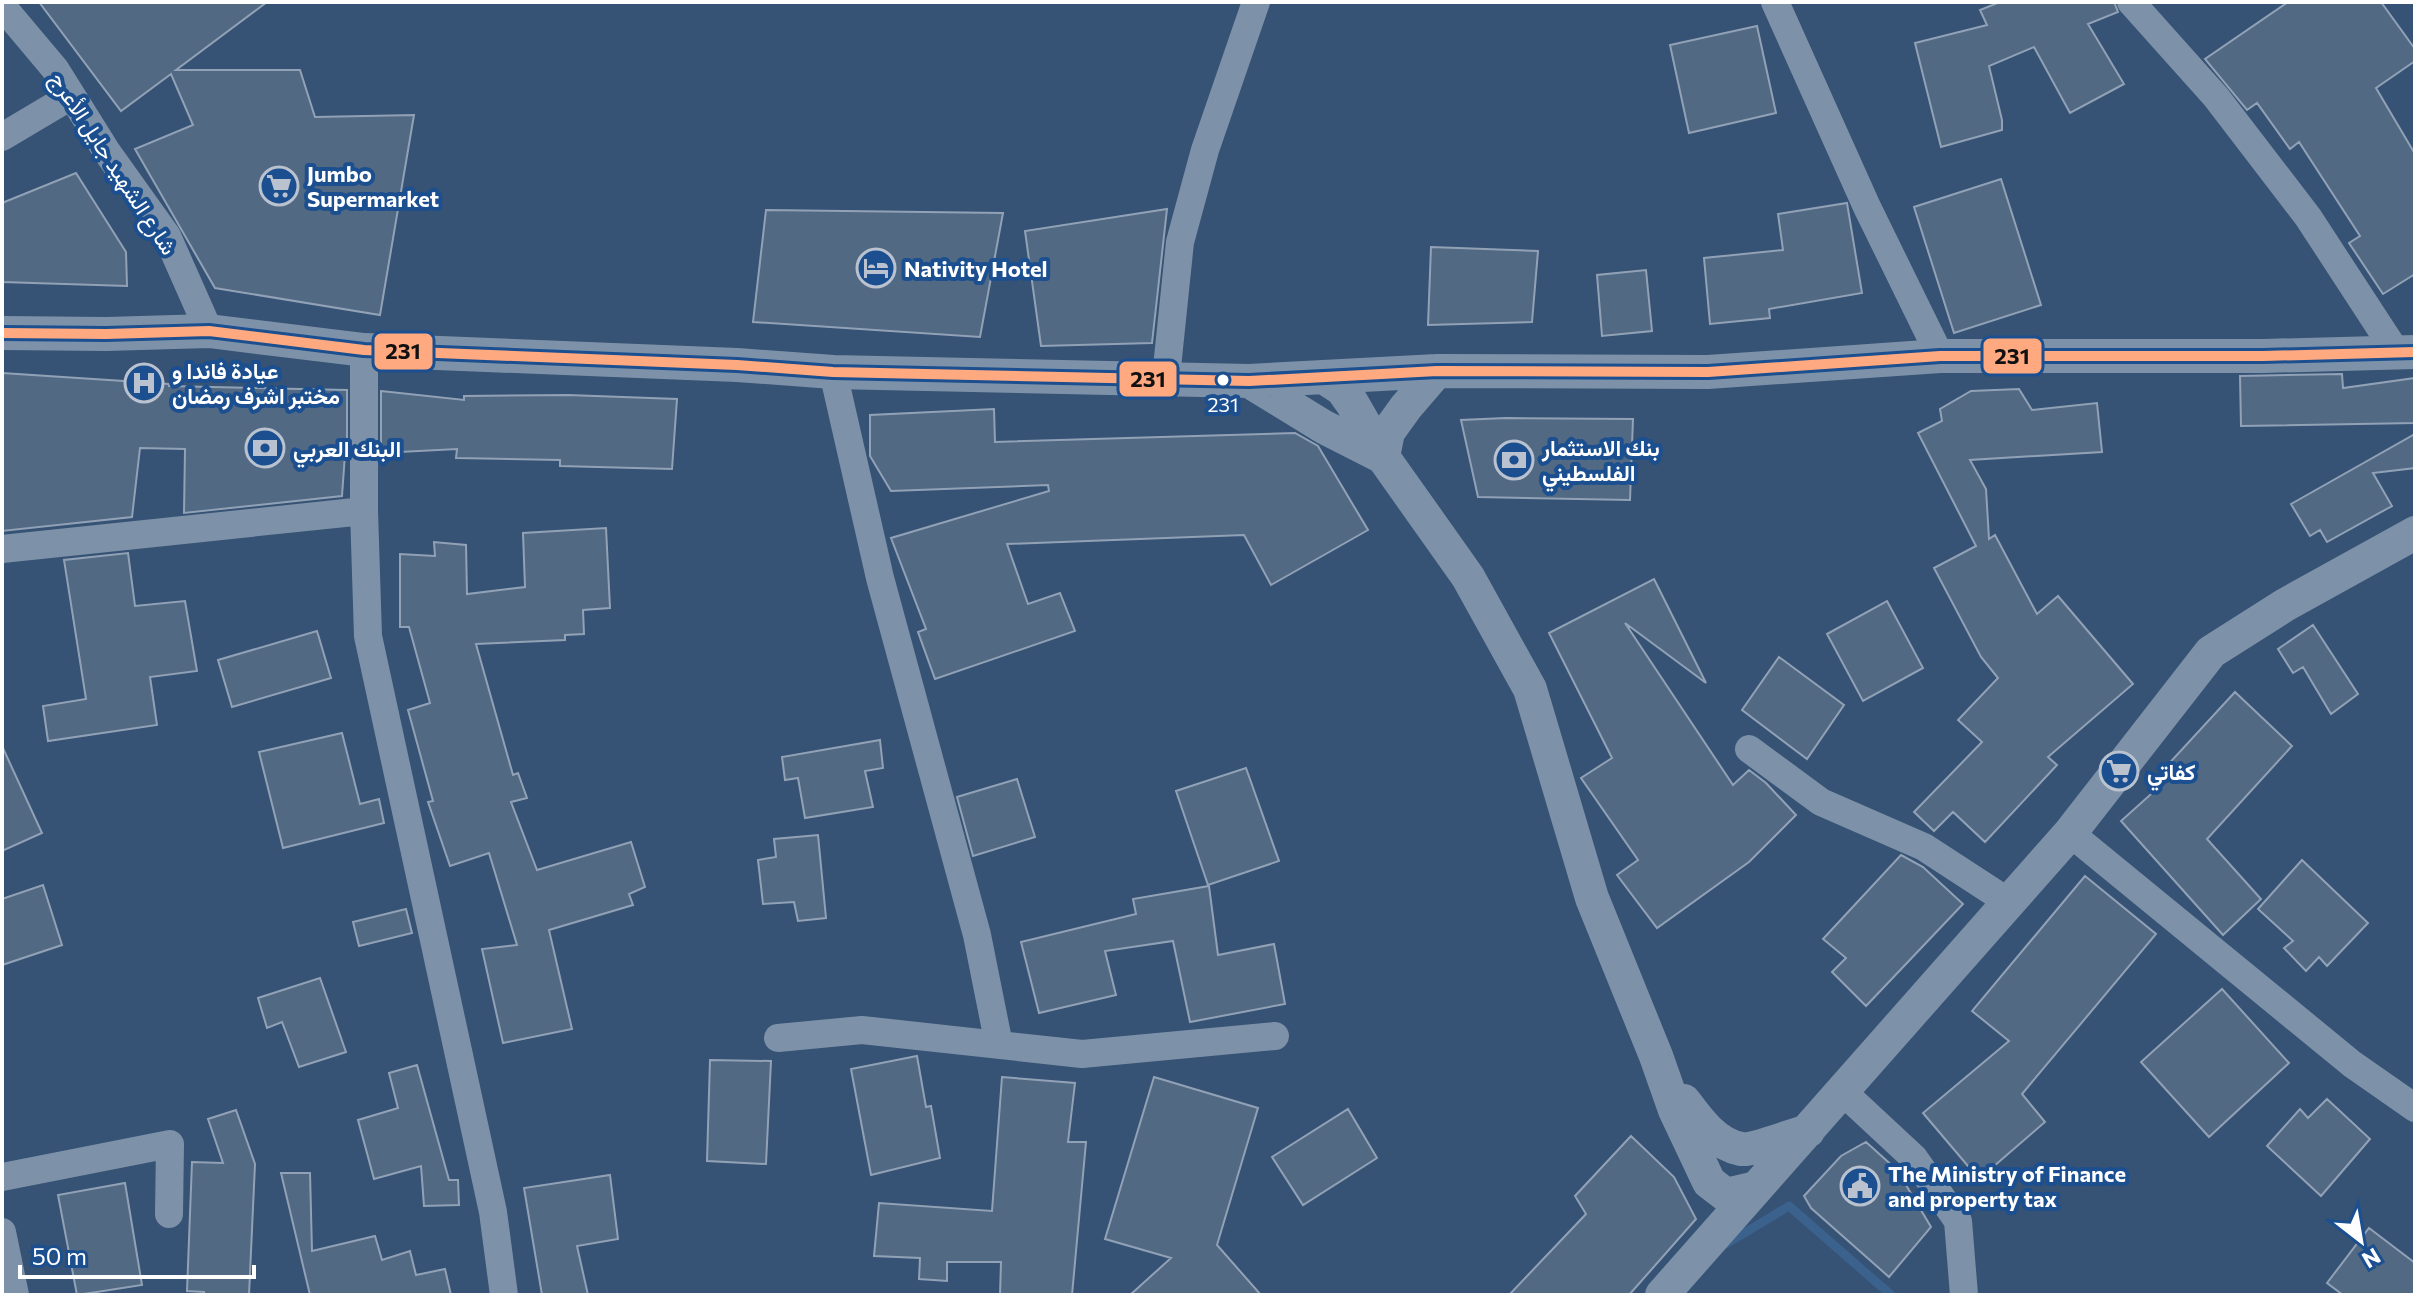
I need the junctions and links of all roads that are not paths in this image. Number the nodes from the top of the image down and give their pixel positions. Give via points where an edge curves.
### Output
1 (1256, 2) edge
2 (1775, 2) edge
3 (2131, 2) edge
4 (2, 6) edge
5 (71, 96) junction
6 (2, 137) edge
7 (209, 331) junction
8 (2, 333) edge
9 (364, 350) junction
10 (2406, 352) edge
11 (1940, 356) junction
12 (1437, 371) junction
13 (833, 372) junction
14 (1166, 377) junction
15 (1249, 381) junction
16 (1361, 389) junction
17 (1383, 457) junction
18 (364, 511) junction
19 (2415, 533) edge
20 (2, 549) edge
21 (1749, 749) dead end
22 (2070, 833) junction
23 (2010, 903) junction
24 (1275, 1036) dead end
25 (778, 1038) dead end
26 (999, 1045) junction
27 (1656, 1056) junction
28 (1843, 1092) junction
29 (2415, 1108) edge
30 (1808, 1131) junction
31 (2, 1177) edge
32 (1709, 1182) junction
33 (1756, 1188) junction
34 (169, 1214) dead end
35 (2, 1232) edge
36 (1704, 1246) junction
37 (15, 1295) edge
38 (504, 1295) edge
39 (1662, 1295) edge
40 (1964, 1295) edge

1 - 14 street via 1180,242
2 - 11 street
3 - 10 street via 2216,97
4 - 5 street, شارع الشهيد جايل الأعرج
5 - 6 street
5 - 7 street, شارع الشهيد جايل الأعرج via 167,236
7 - 8 street
7 - 9 street
9 - 13 street
9 - 18 street
10 - 11 street
11 - 12 street via 1708,372
12 - 16 street
12 - 17 street via 1388,432
13 - 14 street
13 - 26 street via 880,578 977,935
14 - 15 street
15 - 16 street via 1325,378 1342,389
15 - 17 street
16 - 17 street
17 - 27 street via 1468,577 1530,689 1592,898
18 - 20 street
18 - 38 street via 368,636 493,1212
19 - 22 street via 2211,652
21 - 23 street via 1821,802 1924,847
22 - 23 street
22 - 29 street via 2352,1064
23 - 28 street
24 - 26 street via 1082,1054
25 - 26 street via 862,1030
27 - 30 street via 1701,1124 1721,1141 1743,1150
27 - 32 street
28 - 30 street
28 - 40 street via 1914,1158 1958,1221
30 - 33 street
31 - 34 street via 170,1144
32 - 33 street via 1726,1195
32 - 36 street
33 - 36 street
35 - 37 street
36 - 39 street

